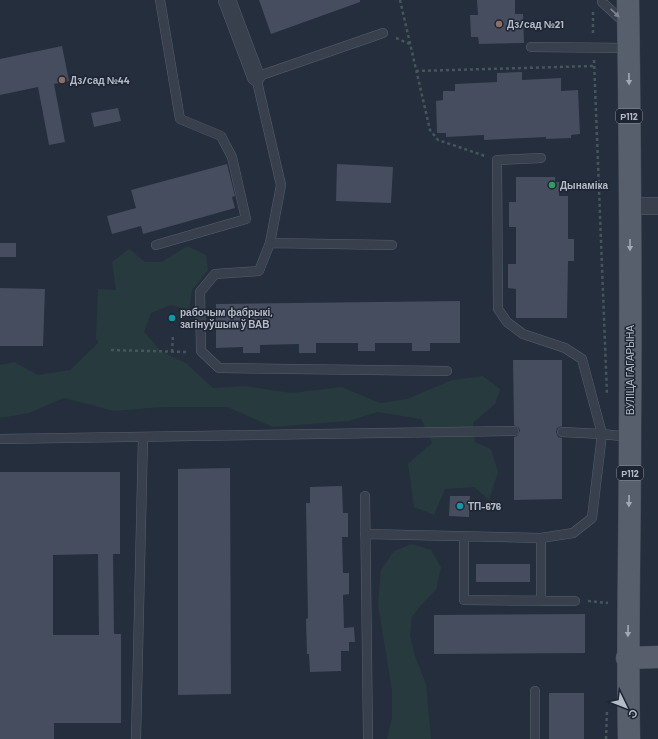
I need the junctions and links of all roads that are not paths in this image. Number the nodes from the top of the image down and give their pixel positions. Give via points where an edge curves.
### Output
1 (160, 0) edge
2 (228, 0) edge
3 (602, 0) edge
4 (628, 0) edge
5 (628, 26) junction
6 (383, 33) dead end
7 (532, 47) dead end
8 (629, 48) junction
9 (256, 77) junction
10 (541, 158) dead end
11 (630, 206) junction
12 (658, 206) edge
13 (270, 243) junction
14 (156, 245) dead end
15 (392, 245) dead end
16 (447, 371) dead end
17 (514, 431) dead end
18 (562, 432) dead end
19 (602, 434) junction
20 (143, 437) junction
21 (630, 437) junction
22 (0, 439) edge
23 (365, 496) dead end
24 (365, 534) junction
25 (464, 537) junction
26 (541, 538) junction
27 (541, 600) junction
28 (575, 600) road end
29 (658, 657) edge
30 (627, 658) junction
31 (535, 691) dead end
32 (368, 737) dead end
33 (136, 739) edge
34 (535, 739) edge
35 (629, 739) edge

1 - 14 lane via 180,119 221,136 232,157 246,219
2 - 9 street
3 -> 5 lane
4 - 5 main road, ВУЛІЦА ГАГАРЫНА / Р112
5 - 8 main road, ВУЛІЦА ГАГАРЫНА / Р112
6 - 9 lane
7 - 8 lane
8 -> 11 main road, ВУЛІЦА ГАГАРЫНА / Р112
9 - 13 lane via 281,185
10 - 19 lane via 497,160 498,309 507,322 523,334 565,348 582,359
11 - 12 street
11 -> 21 main road, ВУЛІЦА ГАГАРЫНА / Р112
13 - 15 lane
13 - 16 lane via 259,271 215,274 200,292 202,352 219,368
17 - 20 lane
18 - 19 lane
19 - 21 lane
19 - 26 lane via 592,518 573,533
20 - 22 lane
20 - 33 lane
21 -> 30 main road, ВУЛІЦА ГАГАРЫНА / Р112
23 - 24 lane
24 - 25 lane
24 - 32 lane
25 - 26 lane
25 - 27 lane via 464,600
26 - 27 lane
27 - 28 lane
29 - 30 main road
30 - 35 main road, ВУЛІЦА ГАГАРЫНА / Р112
31 - 34 lane

